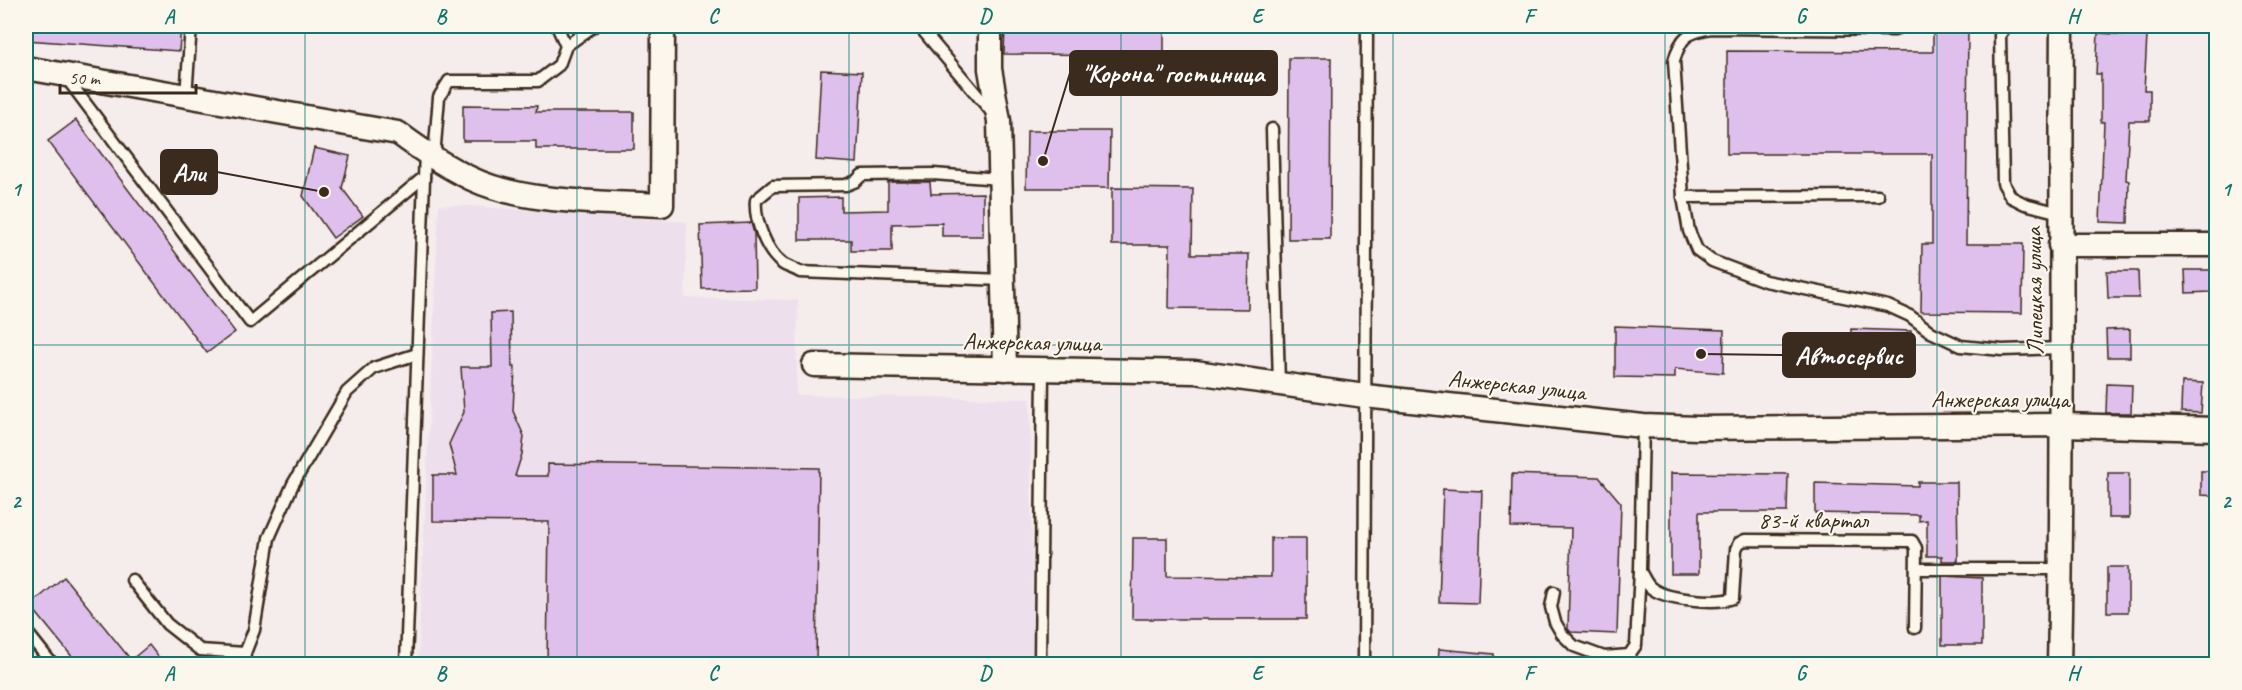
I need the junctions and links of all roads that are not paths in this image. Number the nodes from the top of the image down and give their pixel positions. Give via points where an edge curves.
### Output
1 (191, 26) edge
2 (557, 26) edge
3 (594, 26) edge
4 (663, 26) edge
5 (920, 26) edge
6 (990, 26) edge
7 (1367, 26) edge
8 (2006, 26) edge
9 (2062, 26) edge
10 (1895, 30) dead end
11 (566, 46) junction
12 (26, 68) edge
13 (64, 74) junction
14 (186, 96) junction
15 (999, 121) junction
16 (1272, 129) dead end
17 (430, 155) junction
18 (424, 177) junction
19 (1000, 179) junction
20 (1878, 196) dead end
21 (1683, 197) junction
22 (2060, 213) junction
23 (2060, 244) junction
24 (2217, 245) edge
25 (1003, 280) junction
26 (2061, 348) junction
27 (417, 354) junction
28 (814, 365) dead end
29 (1005, 369) junction
30 (1042, 370) junction
31 (1279, 384) junction
32 (1365, 396) junction
33 (2062, 425) junction
34 (1643, 426) junction
35 (2217, 429) edge
36 (1916, 569) junction
37 (2061, 569) junction
38 (1640, 571) junction
39 (132, 580) dead end
40 (1554, 592) dead end
41 (1915, 628) dead end
42 (26, 631) edge
43 (244, 659) edge
44 (406, 663) dead end
45 (52, 664) edge
46 (1040, 664) edge
47 (1364, 664) edge
48 (2059, 664) edge

1 - 14 lane
2 - 11 lane
3 - 11 lane
4 - 17 street via 662,205 562,200 511,191 473,180
5 - 15 lane
6 - 15 street via 990,69
7 - 32 lane
8 - 22 lane via 2000,35 2003,183 2018,200
9 - 22 street, Липецкая улица
10 - 21 lane via 1712,28 1691,32 1679,43 1674,61
11 - 17 lane via 559,65 538,81 449,81 439,97
12 - 13 street
13 - 14 street
13 - 18 lane via 250,322
14 - 17 street via 398,133
15 - 19 street
16 - 31 lane
17 - 18 lane
18 - 27 lane
19 - 25 street
19 - 25 lane via 933,174 862,175 846,185 773,186 756,200 755,211 768,246 782,263 800,272
20 - 21 lane
21 - 26 lane via 1697,250 1712,261 1765,281 1888,306 1961,346 2001,350
22 - 23 street, Липецкая улица
23 - 24 street
23 - 26 street, Липецкая улица
25 - 29 street
26 - 33 street, Липецкая улица
27 - 43 lane via 374,368 347,392 293,484 269,538 254,630
27 - 44 lane
28 - 29 street, Анжерская улица
29 - 30 street, Анжерская улица
30 - 31 street, Анжерская улица via 1194,372
30 - 46 lane
31 - 32 street, Анжерская улица
32 - 34 street, Анжерская улица
32 - 47 lane
33 - 34 street, Анжерская улица
33 - 35 street, Анжерская улица
33 - 37 street, Липецкая улица
34 - 38 lane
36 - 37 lane
36 - 38 lane, 83-й квартал via 1912,541 1745,540 1736,549 1733,598 1723,602 1665,596 1651,587
36 - 41 lane, 83-й квартал
37 - 48 street, Липецкая улица
38 - 40 lane via 1636,645 1629,655 1604,657 1574,646 1555,622 1551,607
39 - 43 lane via 167,624 200,650
42 - 45 lane

